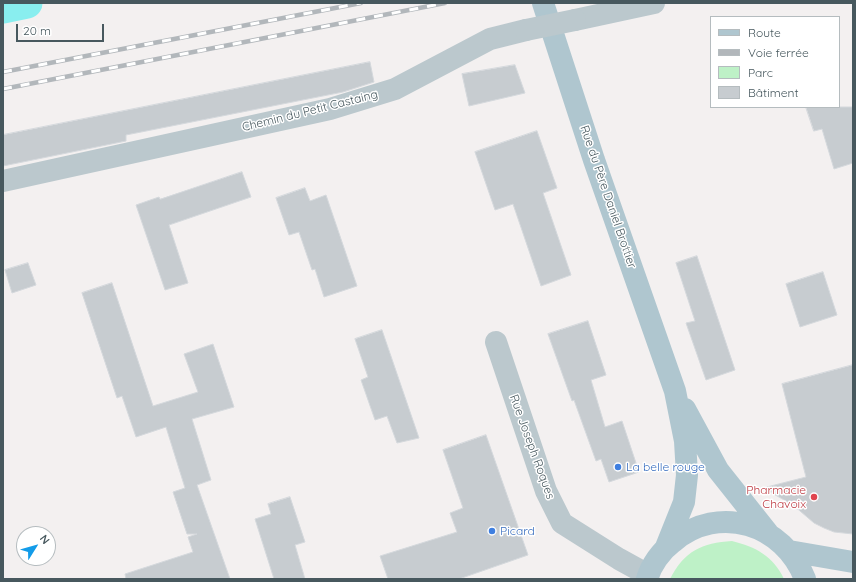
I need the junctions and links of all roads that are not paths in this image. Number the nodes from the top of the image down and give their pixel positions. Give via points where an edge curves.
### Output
1 (543, 3) edge
2 (654, 3) edge
3 (3, 181) edge
4 (496, 342) dead end
5 (675, 390) junction
6 (768, 533) junction
7 (666, 547) junction
8 (789, 551) junction
9 (853, 562) edge
10 (648, 577) edge
11 (805, 579) edge

1 - 5 main road, Rue du Père Daniel Brottier via 594,160
2 - 3 street, Chemin du Petit Castaing, bridge via 490,39 395,89 363,100
4 - 10 street, Rue Joseph Roques via 546,491 562,523
5 - 6 main road, Rue du Père Daniel Brottier via 718,470
5 - 7 main road, Rue du Père Daniel Brottier via 685,441 687,476 684,502
6 - 7 main road via 750,525 733,522 714,523 680,535
6 - 8 main road
7 - 10 main road
8 - 9 main road
8 - 11 main road via 800,566

